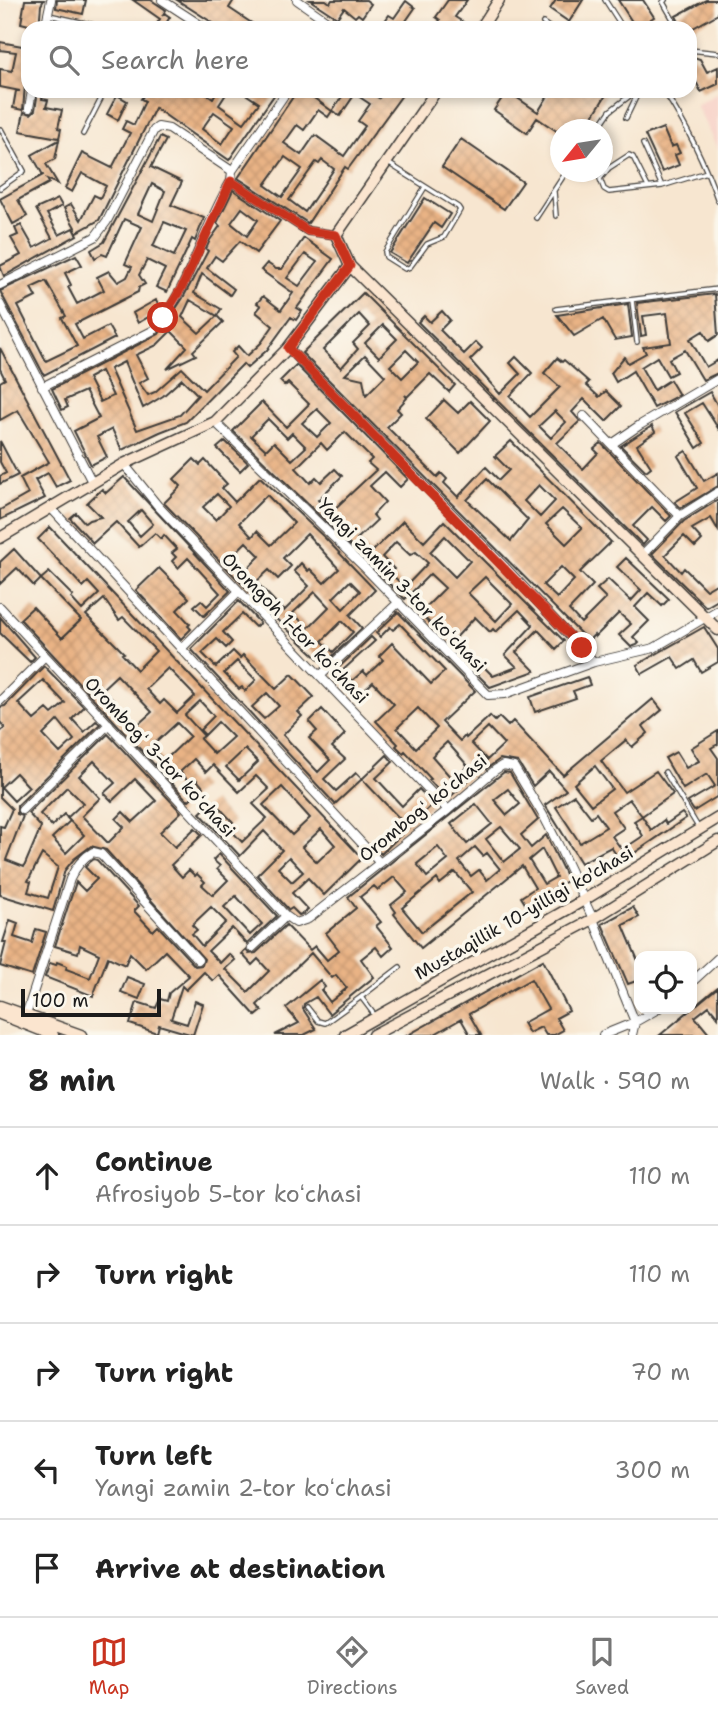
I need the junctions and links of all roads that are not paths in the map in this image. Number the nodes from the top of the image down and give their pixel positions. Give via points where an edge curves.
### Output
1 (51, 0) edge
2 (162, 0) edge
3 (297, 0) edge
4 (499, 0) edge
5 (605, 0) edge
6 (663, 1) edge
7 (47, 15) junction
8 (46, 21) edge
9 (75, 21) edge
10 (194, 21) edge
11 (327, 21) edge
12 (486, 21) edge
13 (619, 21) edge
14 (674, 21) edge
15 (697, 51) edge
16 (718, 53) edge
17 (31, 98) edge
18 (101, 98) edge
19 (282, 98) edge
20 (429, 98) edge
21 (628, 98) edge
22 (635, 98) edge
23 (668, 98) edge
24 (29, 107) dead end
25 (626, 118) dead end
26 (605, 119) edge
27 (1, 129) edge
28 (83, 134) dead end
29 (643, 144) dead end
30 (386, 162) junction
31 (232, 171) junction
32 (707, 172) junction
33 (231, 181) junction
34 (559, 182) edge
35 (662, 186) junction
36 (425, 187) junction
37 (648, 187) junction
38 (0, 188) edge
39 (554, 190) junction
40 (718, 201) edge
41 (556, 216) dead end
42 (536, 218) dead end
43 (336, 235) junction
44 (350, 266) junction
45 (0, 285) edge
46 (718, 289) edge
47 (632, 300) junction
48 (0, 304) edge
49 (556, 309) dead end
50 (637, 342) dead end
51 (288, 348) junction
52 (718, 379) edge
53 (42, 387) junction
54 (584, 416) dead end
55 (215, 422) junction
56 (612, 444) junction
57 (124, 464) junction
58 (92, 482) junction
59 (718, 492) edge
60 (50, 507) junction
61 (680, 516) junction
62 (0, 538) edge
63 (642, 555) junction
64 (239, 592) junction
65 (399, 602) junction
66 (0, 607) edge
67 (718, 610) edge
68 (707, 617) junction
69 (718, 630) edge
70 (181, 649) junction
71 (45, 656) junction
72 (594, 662) junction
73 (320, 676) junction
74 (0, 701) edge
75 (109, 724) junction
76 (665, 772) dead end
77 (22, 810) dead end
78 (448, 810) junction
79 (718, 818) edge
80 (700, 829) junction
81 (718, 841) edge
82 (380, 863) junction
83 (584, 900) junction
84 (286, 916) junction
85 (593, 919) junction
86 (300, 922) joint
87 (252, 948) dead end
88 (718, 958) edge
89 (198, 960) dead end
90 (400, 967) dead end
91 (697, 977) edge
92 (361, 997) junction
93 (0, 1006) edge
94 (307, 1007) dead end
95 (0, 1014) edge
96 (649, 1014) edge
97 (26, 1015) junction
98 (377, 1019) junction
99 (635, 1022) junction
100 (53, 1035) edge
101 (81, 1035) edge
102 (345, 1035) edge
103 (373, 1035) edge
104 (603, 1035) edge
105 (632, 1035) edge

1 - 7 street
2 - 10 street
3 - 11 street
4 - 12 street
5 - 13 lane
6 - 14 lane
7 - 8 street
7 - 9 lane
15 - 16 lane
17 - 24 street
18 - 28 lane
19 - 31 street
20 - 30 street
21 - 26 lane
22 - 25 lane
23 - 32 lane
27 - 38 lane via 24,171
29 - 35 lane
30 - 36 lane
30 - 43 street
31 - 33 street
31 - 45 street via 169,129 158,127 95,237
32 - 35 lane
32 - 40 lane
33 - 43 street via 308,231
33 - 53 street via 182,287 154,330
34 - 39 lane
35 - 37 lane
36 - 36 lane via 458,207 459,213 444,237 427,244 405,269 384,252
37 - 37 lane via 609,192 600,179 629,155
39 - 41 lane
39 - 42 lane
43 - 44 street
44 - 51 street
44 - 63 street
46 - 47 lane
47 - 49 lane
47 - 50 lane
48 - 53 street
51 - 55 street
51 - 72 street
52 - 56 street
53 - 58 street
54 - 56 street
55 - 57 street
55 - 65 street, Yangi zamin 3-tor koʻchasi
56 - 61 street
57 - 58 street
57 - 64 street, Oromgoh 1-tor koʻchasi
58 - 60 street
59 - 61 street
60 - 62 street
60 - 70 street
61 - 63 street
63 - 68 street
64 - 70 street
64 - 73 street, Oromgoh 1-tor koʻchasi
65 - 72 street, Yangi zamin 3-tor koʻchasi via 488,695 505,694
65 - 73 street
66 - 71 street, Orombogʻ 3-tor koʻchasi
67 - 68 street, Yangi zamin 3-tor koʻchasi
68 - 69 street
68 - 72 street, Yangi zamin 3-tor koʻchasi via 653,648
70 - 82 street
71 - 74 street
71 - 75 street, Orombogʻ 3-tor koʻchasi
73 - 78 street, Oromgoh 1-tor koʻchasi
75 - 77 street
75 - 84 street, Orombogʻ 3-tor koʻchasi
76 - 80 lane
78 - 82 street, Orombogʻ koʻchasi
78 - 83 street, Orombogʻ koʻchasi via 495,770 503,765 513,767 544,815
79 - 80 street, Mustaqillik 10-yilligi ko'chasi
80 - 83 street, Mustaqillik 10-yilligi ko'chasi
81 - 85 street, Mustaqillik 10-yilligi ko'chasi
82 - 86 street, Orombogʻ koʻchasi
83 - 85 street
83 - 98 street, Mustaqillik 10-yilligi ko'chasi
84 - 86 street, Orombogʻ 3-tor koʻchasi
84 - 87 street
85 - 99 street
85 - 103 street, Mustaqillik 10-yilligi ko'chasi
88 - 91 street
89 - 97 street via 101,854 93,852 74,870
90 - 92 lane
92 - 94 lane via 325,1023
92 - 98 lane
93 - 97 street
95 - 100 street
96 - 99 street
97 - 101 street
98 - 102 street, Mustaqillik 10-yilligi ko'chasi
99 - 104 street
99 - 105 street

